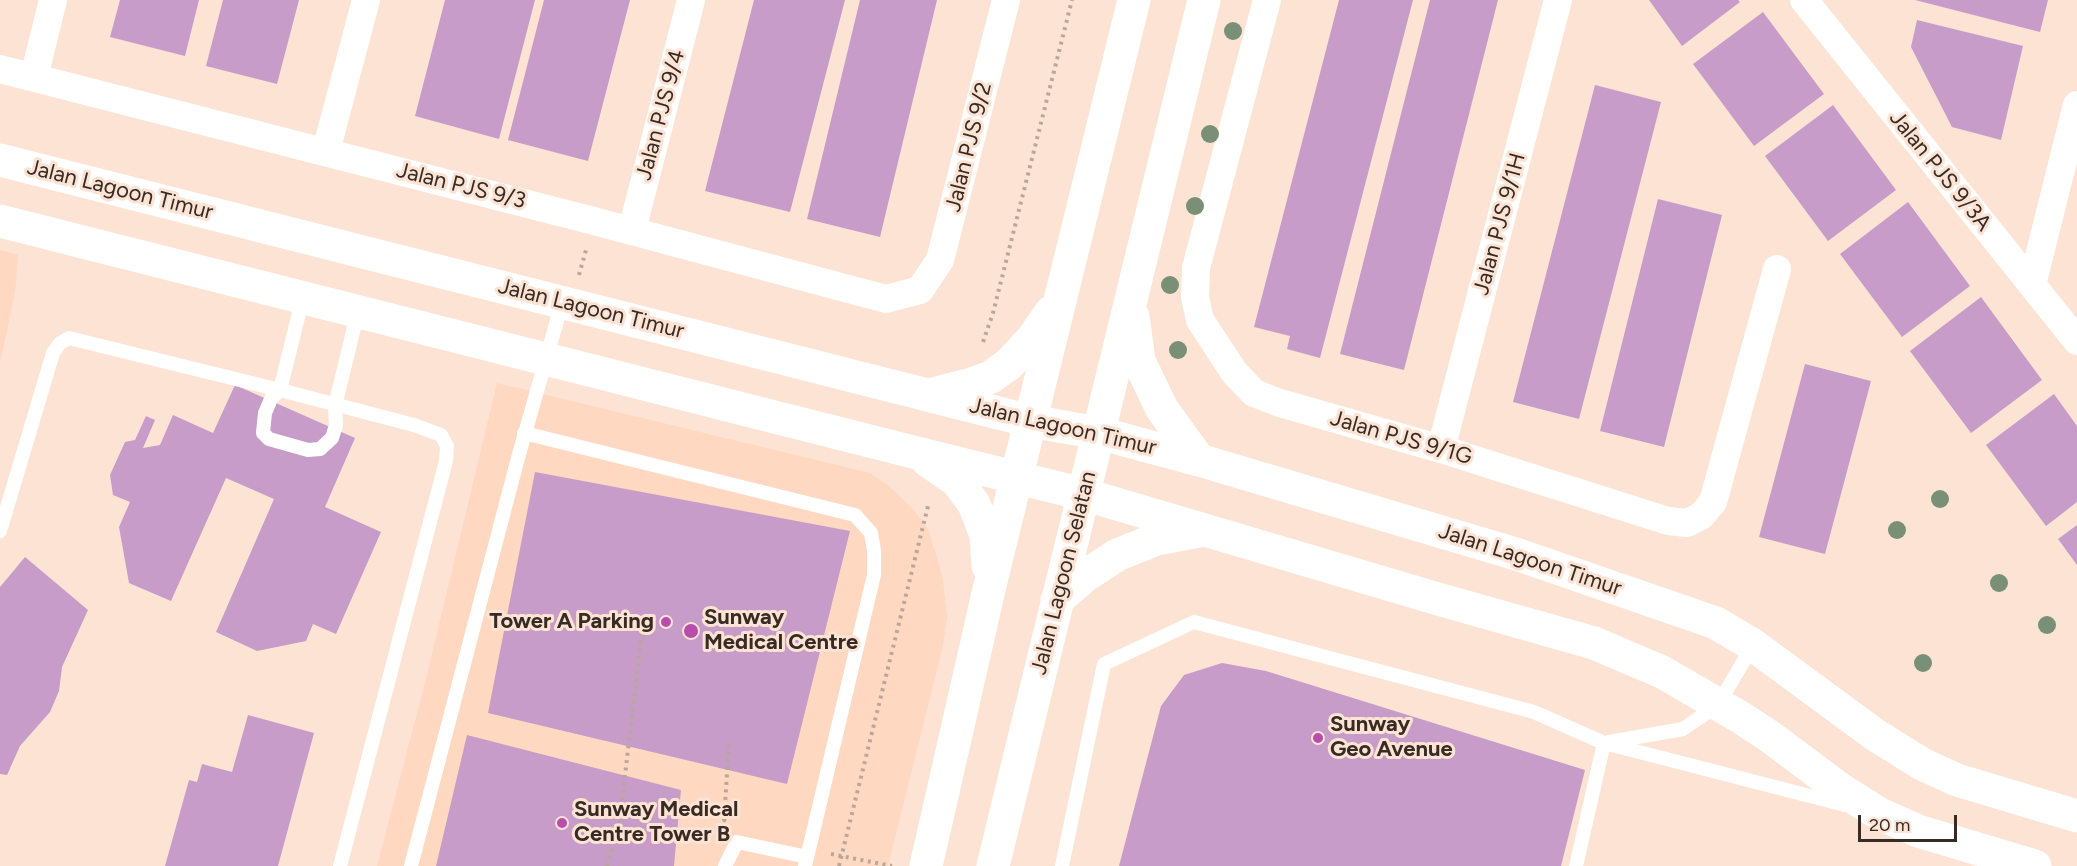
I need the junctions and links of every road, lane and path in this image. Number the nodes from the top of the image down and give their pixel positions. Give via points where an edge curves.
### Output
1 (53, 0) edge
2 (366, 0) edge
3 (691, 0) edge
4 (1006, 0) edge
5 (1072, 0) edge
6 (1134, 0) edge
7 (1204, 0) edge
8 (1267, 0) edge
9 (1558, 0) edge
10 (1816, 6) edge
11 (0, 69) edge
12 (34, 77) junction
13 (2077, 105) edge
14 (326, 151) junction
15 (0, 160) edge
16 (594, 220) junction
17 (0, 221) edge
18 (632, 231) junction
19 (1777, 269) dead end
20 (2032, 285) junction
21 (921, 290) joint
22 (1131, 296) junction
23 (303, 297) junction
24 (1058, 301) junction
25 (567, 303) junction
26 (358, 311) junction
27 (2077, 341) edge
28 (982, 346) dead end
29 (545, 359) junction
30 (280, 390) junction
31 (928, 395) junction
32 (335, 406) junction
33 (1030, 421) junction
34 (524, 433) junction
35 (1099, 433) junction
36 (1442, 449) junction
37 (917, 453) junction
38 (1199, 460) junction
39 (1016, 478) junction
40 (933, 491) dead end
41 (1083, 494) junction
42 (1204, 530) junction
43 (0, 531) edge
44 (990, 585) junction
45 (1057, 600) junction
46 (642, 631) dead end
47 (1753, 645) junction
48 (1718, 705) junction
49 (1604, 743) junction
50 (1878, 813) junction
51 (2077, 816) edge
52 (806, 862) edge
53 (340, 866) edge
54 (411, 866) edge
55 (607, 866) edge
56 (725, 866) edge
57 (839, 866) edge
58 (926, 866) edge
59 (993, 866) edge
60 (1062, 866) edge
61 (1576, 866) edge
62 (2036, 866) edge

1 - 12 street
2 - 14 street
3 - 18 street, Jalan PJS 9/4
4 - 21 street, Jalan PJS 9/2 via 940,261
5 - 28 path
6 - 24 main road
7 - 22 main road, Jalan Lagoon Selatan
8 - 36 street, Jalan PJS 9/1G via 1196,268 1195,297 1200,320 1234,372 1254,393
9 - 36 street, Jalan PJS 9/1H
10 - 20 street, Jalan PJS 9/3A
11 - 12 street, Jalan PJS 9/3
12 - 14 street, Jalan PJS 9/3
13 - 20 street
14 - 16 street, Jalan PJS 9/3
15 - 25 main road, Jalan Lagoon Timur
16 - 18 street, Jalan PJS 9/3
16 - 25 path
17 - 23 main road
18 - 21 street, Jalan PJS 9/3 via 886,299
19 - 36 street, Jalan PJS 9/1G via 1713,502 1701,516 1687,523 1668,521
20 - 27 street, Jalan PJS 9/3A
22 - 35 main road, Jalan Lagoon Selatan
22 - 38 main road via 1139,361 1162,408
23 - 26 main road
23 - 30 lane
24 - 31 main road via 1009,364 991,377
24 - 33 main road
25 - 29 lane
25 - 31 main road, Jalan Lagoon Timur
26 - 29 main road
26 - 32 lane
29 - 34 lane
29 - 37 main road
30 - 32 lane
30 - 32 lane via 265,413 263,433 279,442 308,450 320,448 332,438
30 - 43 lane via 69,338 53,353
31 - 33 main road, Jalan Lagoon Timur
32 - 53 lane via 429,430 441,435 447,446
33 - 35 main road, Jalan Lagoon Timur
33 - 39 main road
34 - 52 lane via 855,514 871,533 874,575
34 - 54 lane
35 - 38 main road, Jalan Lagoon Timur
35 - 41 main road, Jalan Lagoon Selatan
37 - 39 main road
37 - 44 main road via 957,481 974,504 986,536
38 - 47 main road, Jalan Lagoon Timur via 1516,554 1706,619
39 - 41 main road
39 - 44 main road
40 - 57 path
41 - 42 main road
41 - 45 main road, Jalan Lagoon Selatan
42 - 45 main road via 1157,539 1118,555
42 - 48 main road via 1594,643 1662,672
44 - 58 main road
45 - 59 main road, Jalan Lagoon Selatan
46 - 55 path via 620,818
47 - 48 lane
47 - 51 main road, Jalan Lagoon Timur via 1874,734 1922,764 1957,780
48 - 49 lane via 1683,729
48 - 50 main road
49 - 50 lane
49 - 60 lane via 1534,712 1194,622 1104,664
49 - 61 lane
50 - 62 main road via 1918,831
52 - 56 lane via 736,842

